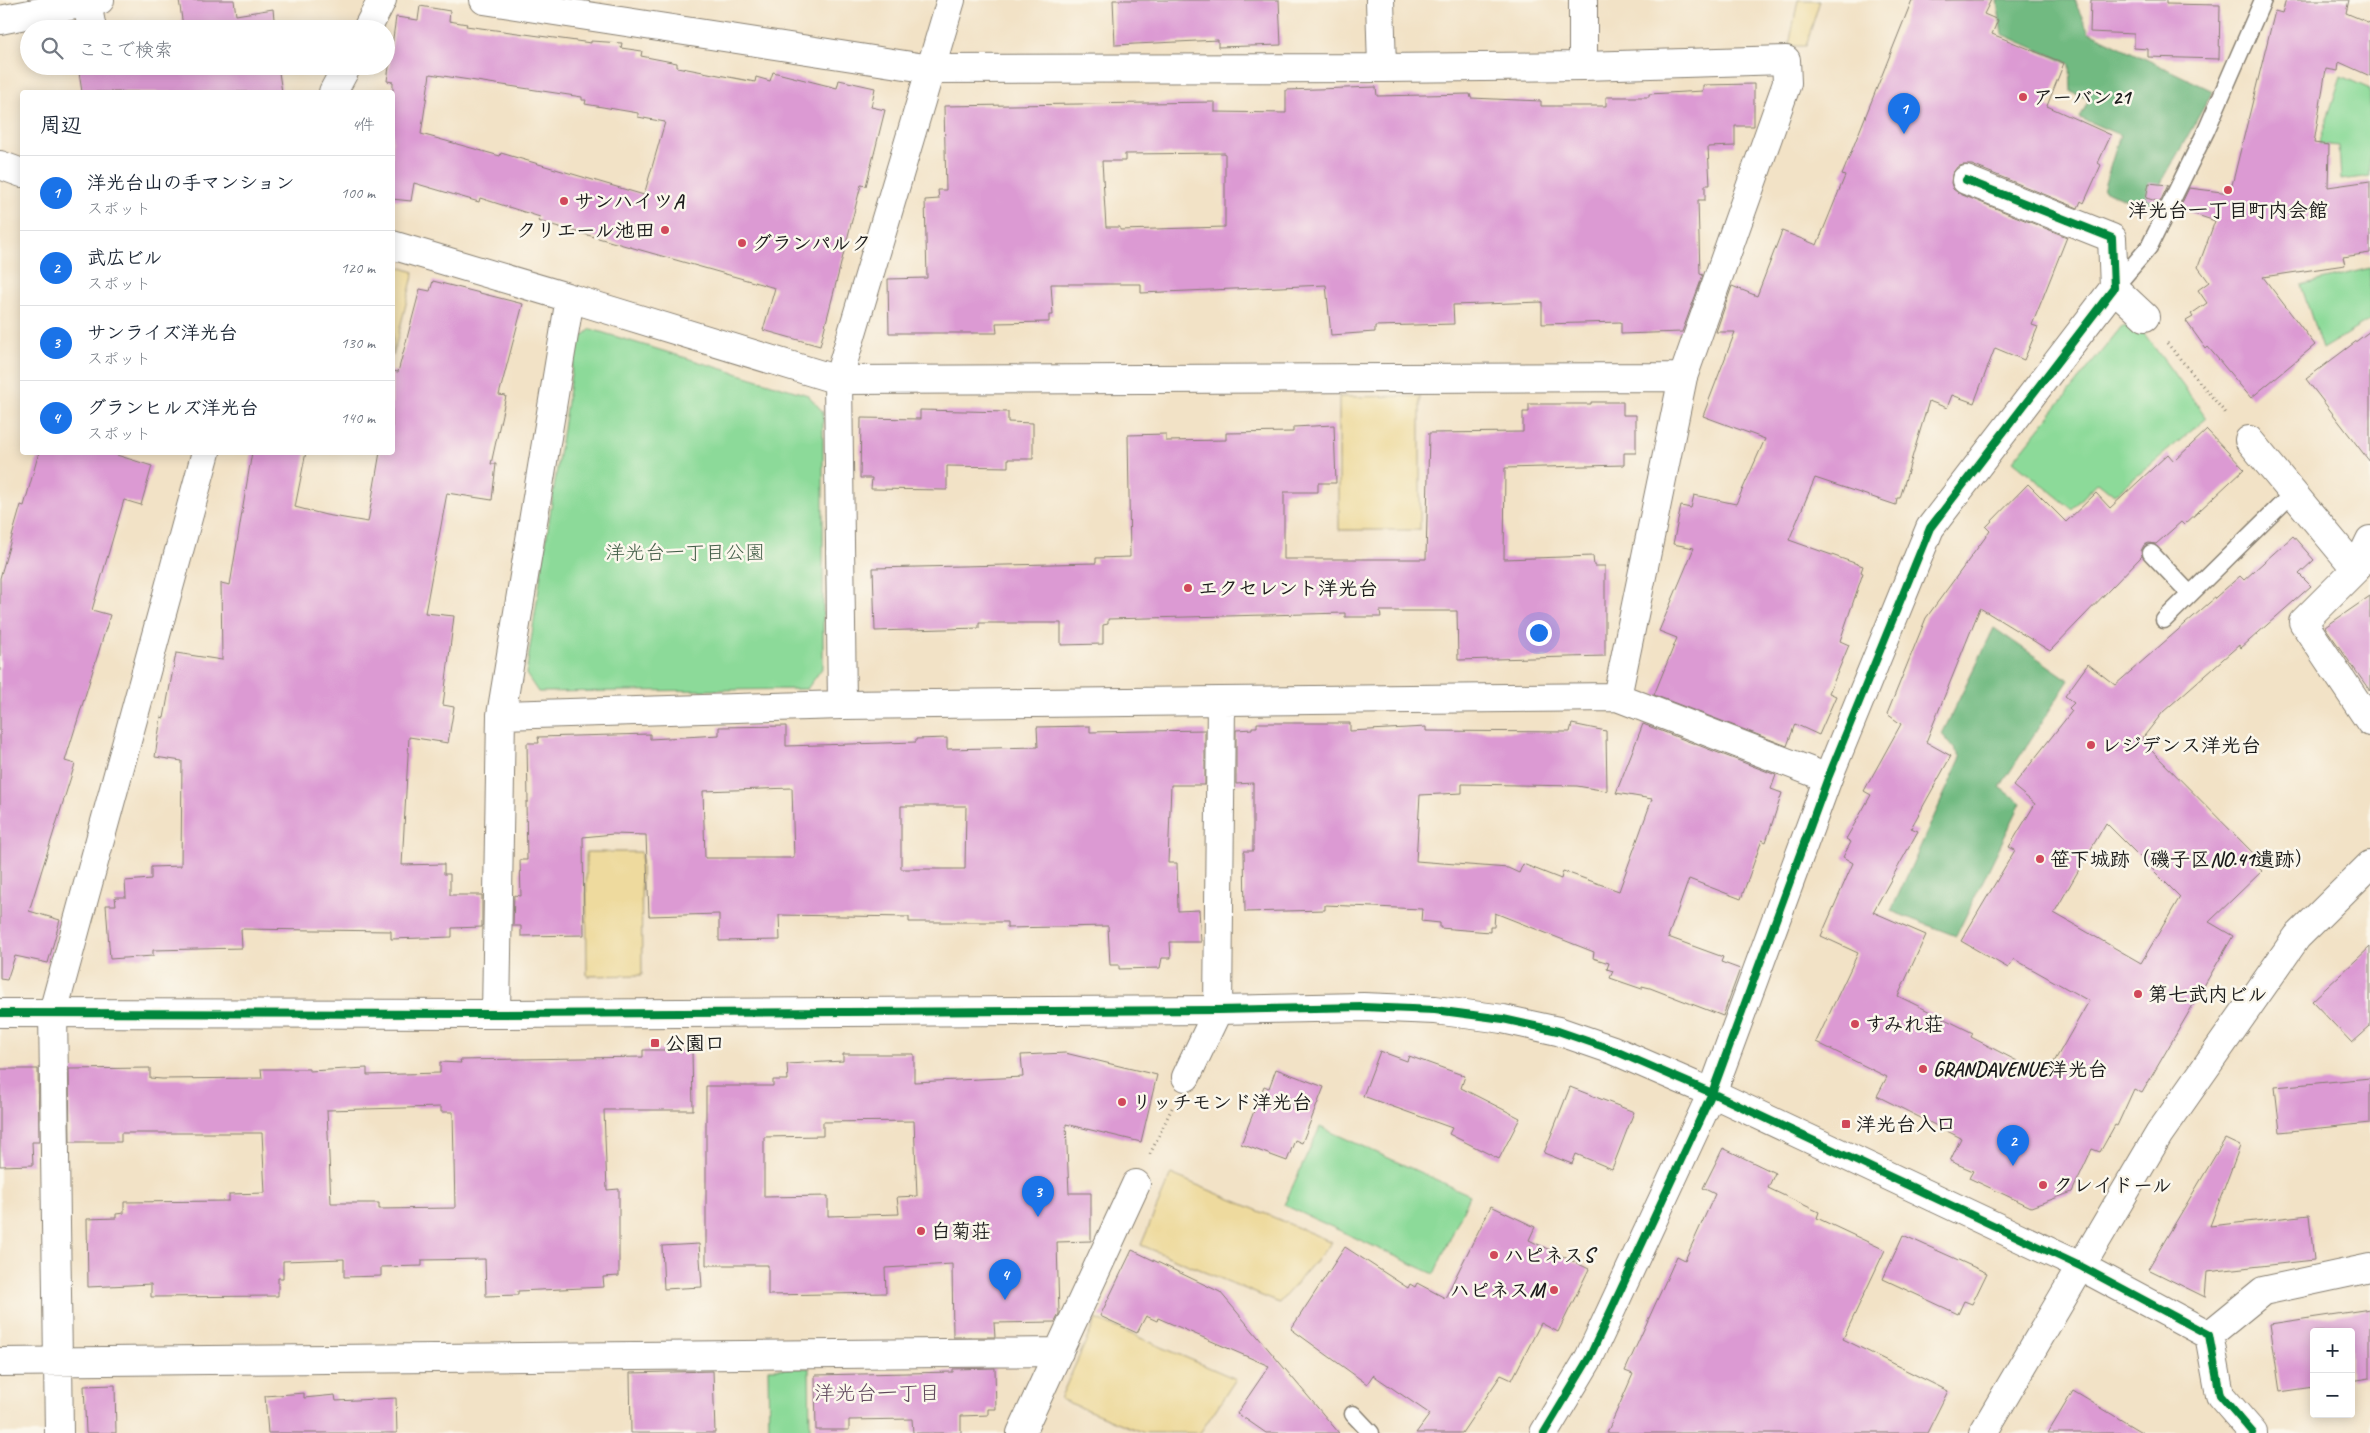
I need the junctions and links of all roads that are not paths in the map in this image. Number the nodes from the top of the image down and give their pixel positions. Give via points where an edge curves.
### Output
1 (382, 0) edge
2 (484, 0) edge
3 (951, 0) edge
4 (1380, 0) edge
5 (1584, 0) edge
6 (2263, 0) edge
7 (93, 10) edge
8 (0, 20) edge
9 (372, 20) edge
10 (1583, 66) junction
11 (1382, 68) junction
12 (931, 69) junction
13 (342, 75) edge
14 (334, 90) edge
15 (0, 165) edge
16 (20, 172) edge
17 (1966, 180) dead end
18 (395, 246) edge
19 (2114, 288) junction
20 (570, 298) junction
21 (2145, 316) road end
22 (1683, 377) junction
23 (838, 380) junction
24 (2248, 440) road end
25 (205, 455) edge
26 (2293, 493) junction
27 (2370, 540) edge
28 (2151, 553) dead end
29 (2356, 569) junction
30 (2190, 594) junction
31 (2164, 620) dead end
32 (1617, 697) junction
33 (1221, 701) junction
34 (842, 705) junction
35 (501, 715) junction
36 (2370, 722) edge
37 (1828, 778) junction
38 (2370, 864) edge
39 (1218, 1010) junction
40 (53, 1012) junction
41 (0, 1013) edge
42 (496, 1014) junction
43 (1186, 1077) road end
44 (1712, 1093) junction
45 (1136, 1184) road end
46 (2082, 1267) junction
47 (2370, 1268) edge
48 (2209, 1335) junction
49 (1059, 1352) junction
50 (0, 1362) edge
51 (59, 1362) junction
52 (1353, 1414) dead end
53 (59, 1433) edge
54 (1021, 1433) edge
55 (1371, 1433) edge
56 (1544, 1433) edge
57 (1982, 1433) edge
58 (2253, 1433) edge

1 - 9 street
2 - 12 street
3 - 12 street
4 - 11 street
5 - 10 street
6 - 19 lane via 2206,131 2149,247
7 - 8 street
10 - 11 street
10 - 22 street via 1786,60 1788,83
11 - 12 street
12 - 23 street
13 - 14 street
15 - 16 street
17 - 19 street via 2112,238
18 - 20 street
19 - 21 street
19 - 37 street via 1930,528
20 - 23 street
20 - 35 street
22 - 23 street
22 - 32 street
23 - 34 street
24 - 26 street
25 - 40 street
26 - 29 street
26 - 30 lane
27 - 29 street
28 - 30 lane
29 - 36 street via 2303,622
30 - 31 lane
32 - 33 street
32 - 37 street
33 - 34 street
33 - 39 street
34 - 35 street
35 - 42 street
37 - 44 street
38 - 46 street via 2298,936 2159,1134
39 - 42 street
39 - 43 street
39 - 44 street via 1363,1007 1435,1010 1503,1019 1558,1031 1613,1050
40 - 41 street
40 - 42 street
40 - 51 street
44 - 46 street
44 - 56 street via 1589,1358
45 - 49 street
46 - 48 street
46 - 57 street
47 - 48 street via 2263,1291
48 - 58 street via 2220,1395
49 - 51 street
49 - 54 street
50 - 51 street
51 - 53 street
52 - 55 lane

